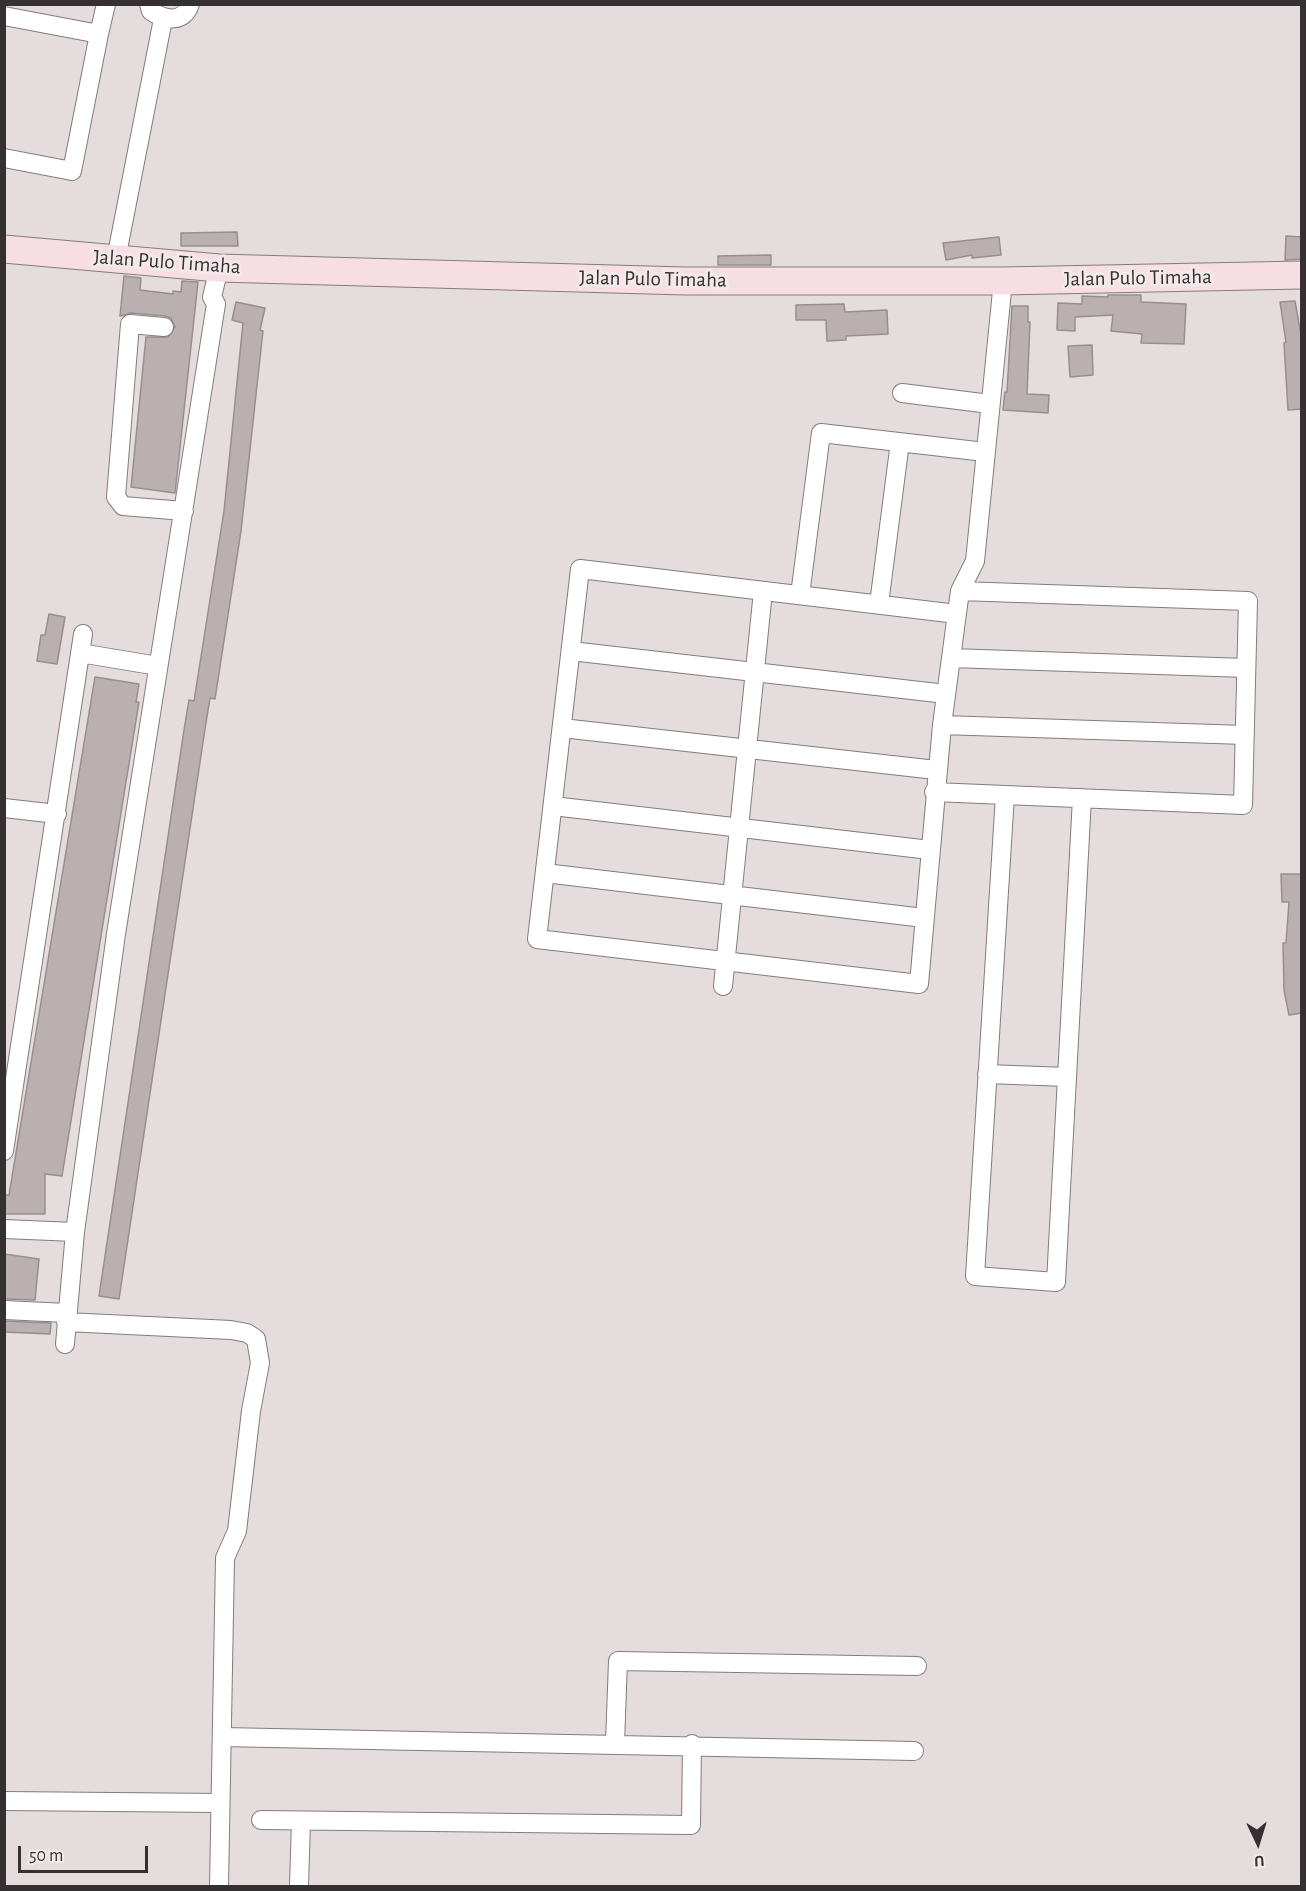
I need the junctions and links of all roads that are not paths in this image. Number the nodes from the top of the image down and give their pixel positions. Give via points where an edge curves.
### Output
1 (106, 4) edge
2 (150, 4) edge
3 (190, 4) edge
4 (4, 16) edge
5 (163, 19) junction
6 (99, 34) junction
7 (4, 158) edge
8 (4, 249) edge
9 (116, 259) junction
10 (224, 268) junction
11 (1302, 275) edge
12 (1003, 281) junction
13 (164, 327) dead end
14 (902, 393) dead end
15 (990, 404) junction
16 (900, 442) junction
17 (986, 452) junction
18 (184, 511) junction
19 (763, 591) junction
20 (960, 591) junction
21 (800, 595) junction
22 (879, 604) junction
23 (957, 614) junction
24 (82, 634) dead end
25 (571, 651) junction
26 (80, 653) junction
27 (951, 658) junction
28 (158, 666) junction
29 (1246, 668) junction
30 (755, 672) junction
31 (946, 694) junction
32 (942, 725) junction
33 (562, 728) junction
34 (1245, 735) junction
35 (747, 749) junction
36 (936, 770) junction
37 (934, 792) junction
38 (1005, 795) junction
39 (1082, 798) junction
40 (553, 806) junction
41 (4, 808) edge
42 (57, 814) junction
43 (739, 827) junction
44 (930, 850) junction
45 (545, 873) junction
46 (732, 895) junction
47 (924, 918) junction
48 (726, 961) junction
49 (723, 986) dead end
50 (11, 1061) edge
51 (987, 1074) junction
52 (1067, 1077) junction
53 (5, 1144) edge
54 (4, 1229) edge
55 (75, 1232) junction
56 (4, 1310) edge
57 (66, 1318) junction
58 (65, 1344) dead end
59 (917, 1666) dead end
60 (222, 1737) junction
61 (615, 1743) junction
62 (692, 1744) junction
63 (914, 1751) dead end
64 (4, 1801) edge
65 (220, 1803) junction
66 (261, 1820) dead end
67 (301, 1821) junction
68 (219, 1887) edge
69 (299, 1887) edge

1 - 6 street
2 - 5 street via 151,10
3 - 5 street via 178,18
4 - 6 street
5 - 9 street
6 - 7 street via 72,171
8 - 9 street, Jalan Pulo Timaha
9 - 10 street, Jalan Pulo Timaha
10 - 12 street, Jalan Pulo Timaha via 685,281
10 - 18 street via 212,297 216,304
11 - 12 street, Jalan Pulo Timaha
12 - 15 street
13 - 18 street via 130,324 116,497 123,506
14 - 15 street
15 - 17 street
16 - 17 street
16 - 21 street via 821,434
16 - 22 street
17 - 20 street via 975,561
18 - 28 street
19 - 21 street
19 - 25 street via 580,569
19 - 30 street
20 - 23 street
20 - 29 street via 1248,601
21 - 22 street
22 - 23 street
23 - 27 street
24 - 26 street
25 - 30 street
25 - 33 street
26 - 28 street
26 - 42 street
27 - 29 street
27 - 31 street
28 - 55 street
29 - 34 street
30 - 31 street
30 - 35 street
31 - 32 street
32 - 34 street
32 - 36 street
33 - 35 street
33 - 40 street
34 - 39 street via 1243,805
35 - 36 street
35 - 43 street
36 - 37 street
37 - 38 street
37 - 44 street
38 - 39 street
38 - 51 street
39 - 52 street
40 - 43 street
40 - 45 street
41 - 42 street
42 - 50 street
43 - 44 street
43 - 46 street
44 - 47 street
45 - 46 street
45 - 48 street via 537,939
46 - 47 street
46 - 48 street
47 - 48 street via 919,984
48 - 49 street
50 - 53 street
51 - 52 street
51 - 52 street via 975,1276 1056,1282
54 - 55 street
55 - 57 street
56 - 57 street
57 - 58 street
57 - 60 street via 231,1330 256,1339 260,1363 237,1531 225,1558
59 - 61 street via 618,1661
60 - 61 street
60 - 65 street
61 - 62 street
62 - 63 street
62 - 67 street via 692,1825
64 - 65 street
65 - 68 street
66 - 67 street
67 - 69 street

